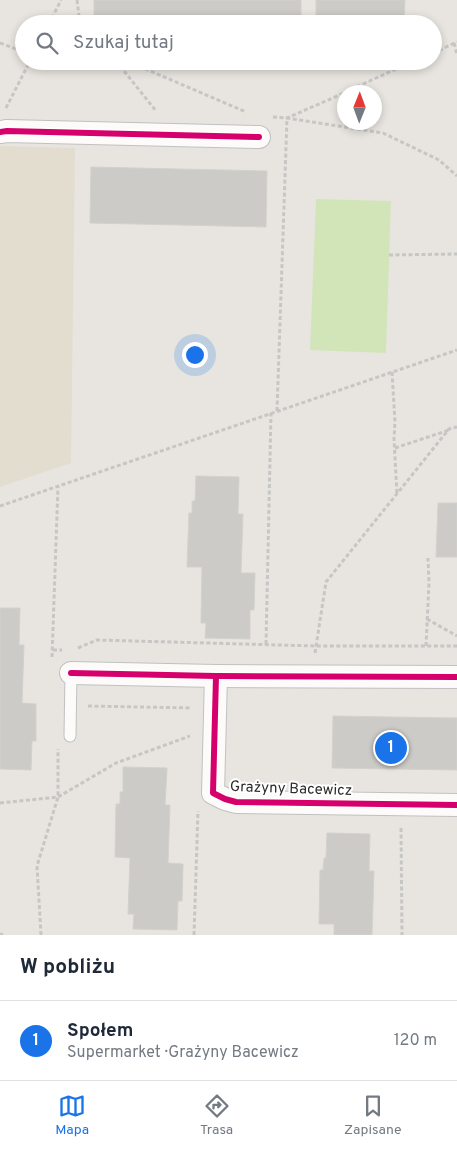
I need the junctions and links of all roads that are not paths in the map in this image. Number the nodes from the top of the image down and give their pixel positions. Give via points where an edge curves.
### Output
1 (262, 127) road end
2 (1, 132) edge
3 (62, 669) joint
4 (216, 676) junction
5 (457, 677) edge
6 (70, 736) dead end
7 (457, 805) edge

1 - 2 street
3 - 4 street
3 - 6 lane via 70,706
4 - 5 street
4 - 7 street, Grażyny Bacewicz via 213,793 236,802

